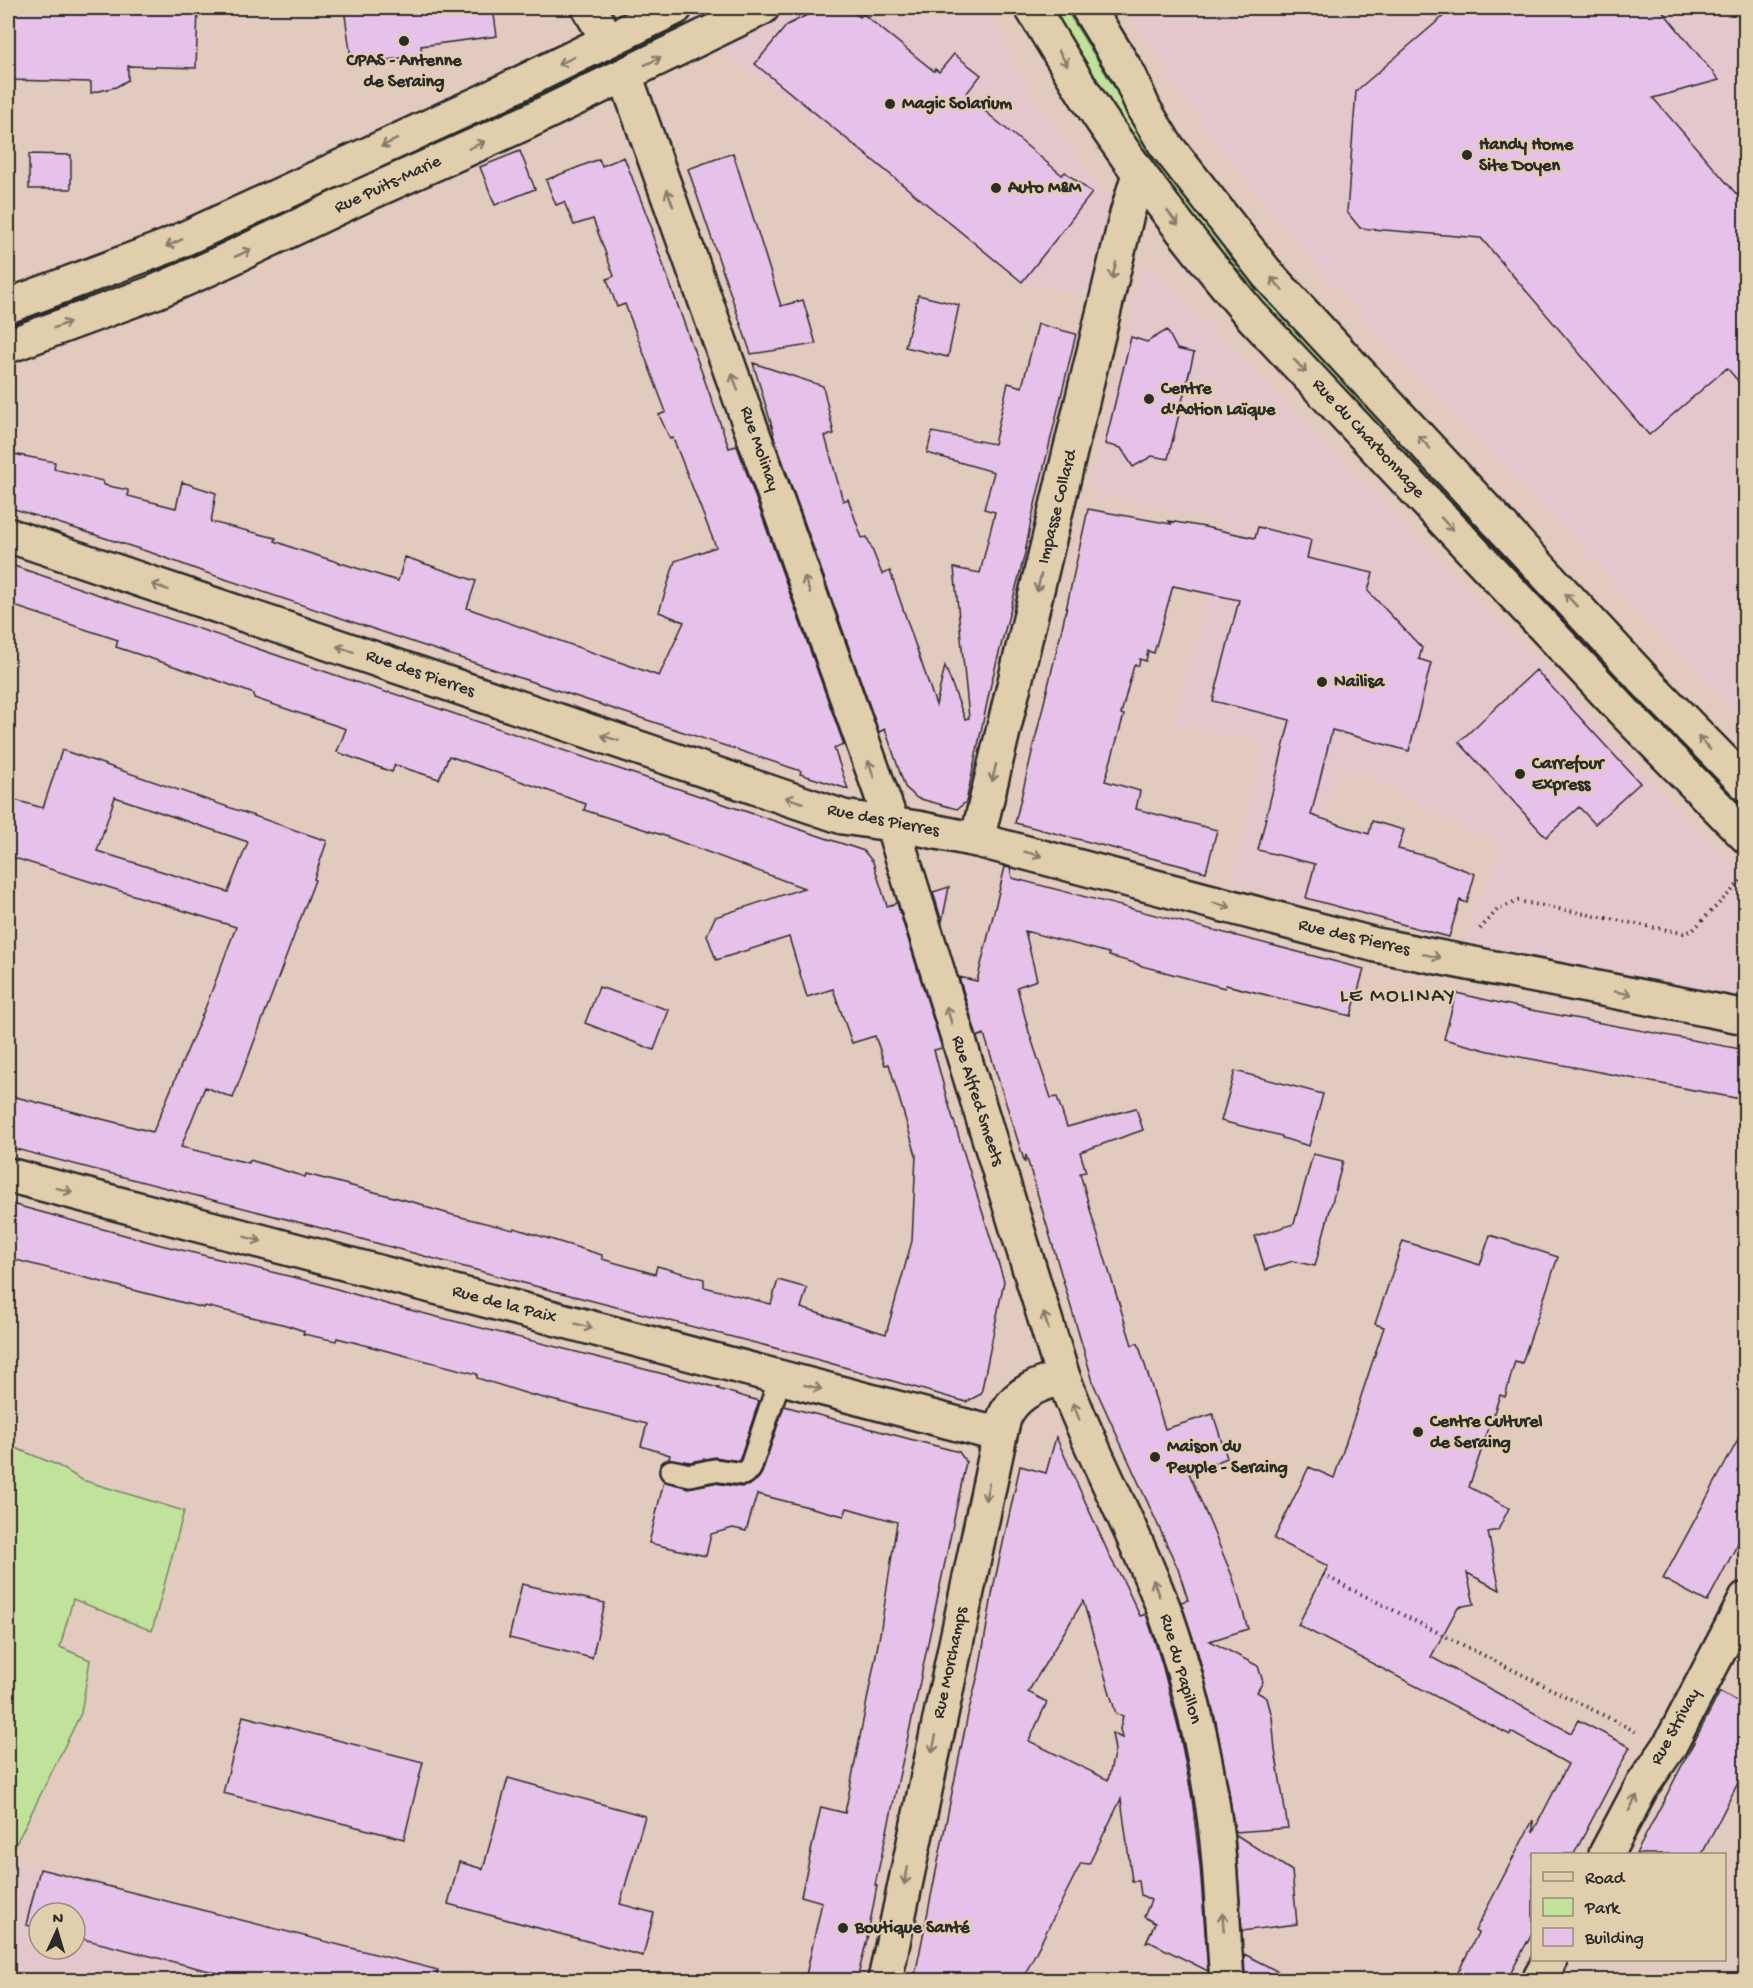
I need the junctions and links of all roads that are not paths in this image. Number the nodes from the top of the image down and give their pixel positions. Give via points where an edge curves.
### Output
1 (589, 8) edge
2 (675, 8) edge
3 (762, 8) edge
4 (1032, 8) edge
5 (1088, 8) edge
6 (608, 40) junction
7 (625, 75) junction
8 (1139, 174) junction
9 (8, 306) edge
10 (8, 346) edge
11 (8, 535) edge
12 (1746, 784) edge
13 (892, 824) junction
14 (1746, 836) edge
15 (977, 840) junction
16 (1746, 1017) edge
17 (8, 1175) edge
18 (1063, 1377) junction
19 (780, 1378) junction
20 (1000, 1435) junction
21 (671, 1471) dead end
22 (1746, 1599) edge
23 (1607, 1853) edge
24 (1549, 1961) edge
25 (885, 1980) edge
26 (1227, 1980) edge
27 (1539, 1980) edge

1 - 6 street
2 - 6 street, Rue Puits-Marie
7 -> 3 street, Rue Puits-Marie
4 -> 8 street, Rue du Charbonnage
12 -> 5 street via 1268,275 1166,144
6 -> 9 street, Rue Puits-Marie via 166,247
10 -> 7 street, Rue Puits-Marie via 208,269
13 -> 7 street, Rue Molinay
8 -> 14 street, Rue du Charbonnage via 1250,314
8 -> 15 street, Impasse Collard
13 -> 11 street, Rue des Pierres via 843,817
13 - 15 street, Rue des Pierres
18 -> 13 street, Rue Alfred Smeets
15 -> 16 street, Rue des Pierres via 1376,945
17 -> 19 street, Rue de la Paix
18 - 20 street, Rue Morchamps via 1034,1386 1019,1398 1007,1412
26 -> 18 street, Rue du Papillon via 1211,1797 1179,1658 1151,1576
19 -> 20 street, Rue de la Paix
19 - 21 lane via 750,1468 743,1474 714,1470 690,1475
20 -> 25 street, Rue Morchamps
23 -> 22 street, Rue Strivay via 1642,1786 1669,1747
24 - 27 street

